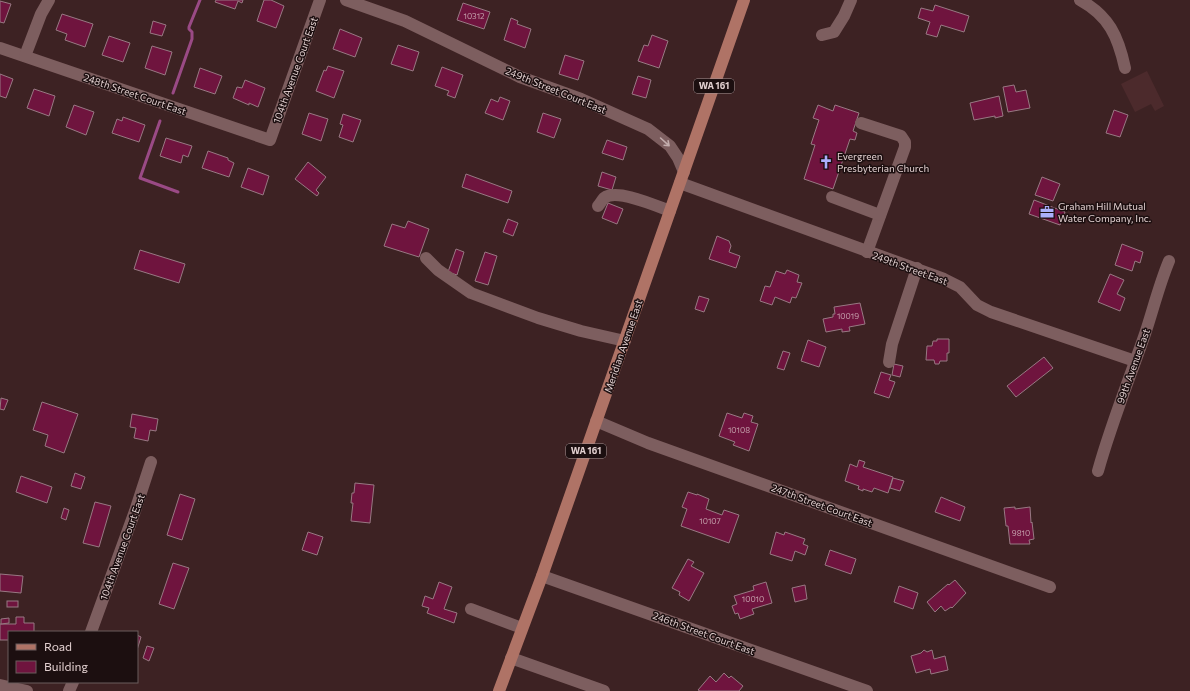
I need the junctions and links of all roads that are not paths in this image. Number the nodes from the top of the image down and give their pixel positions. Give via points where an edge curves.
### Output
1 (49, 0) edge
2 (320, 0) edge
3 (346, 0) edge
4 (744, 0) edge
5 (851, 0) edge
6 (1080, 0) edge
7 (822, 35) dead end
8 (0, 48) edge
9 (25, 56) junction
10 (1125, 68) dead end
11 (861, 123) dead end
12 (270, 140) joint
13 (682, 178) junction
14 (832, 197) dead end
15 (598, 206) dead end
16 (670, 211) junction
17 (880, 215) junction
18 (867, 252) junction
19 (426, 258) dead end
20 (1169, 261) dead end
21 (917, 268) junction
22 (625, 340) junction
23 (1134, 361) junction
24 (889, 362) dead end
25 (596, 421) junction
26 (151, 462) dead end
27 (1098, 471) dead end
28 (542, 576) junction
29 (1050, 587) dead end
30 (471, 609) dead end
31 (522, 628) junction
32 (91, 631) edge
33 (511, 658) junction
34 (0, 685) edge
35 (27, 691) edge
36 (499, 691) edge
37 (604, 691) edge
38 (866, 691) edge

1 - 9 street via 36,24
2 - 12 street, 104th Avenue Court East
3 -> 13 street, 249th Street Court East via 405,21 520,77 582,99 654,132 670,146 678,158
4 - 13 main road, Meridian Avenue East / WA 161
5 - 7 street via 834,32
6 - 10 street via 1098,12 1113,31 1122,51
8 - 9 street, 248th Street Court East
9 - 12 street, 248th Street Court East
11 - 17 street via 901,136 905,142
13 - 16 main road, Meridian Avenue East / WA 161
13 - 18 street, 249th Street East
14 - 17 street
15 - 16 street via 604,198 613,195 635,198
16 - 22 main road, Meridian Avenue East / WA 161
17 - 18 street
18 - 21 street, 249th Street East
19 - 22 street via 470,293 538,318 581,331
20 - 23 street, 99th Avenue East
21 - 23 street, 249th Street East via 960,288 977,305 992,312
21 - 24 street via 892,344
22 - 25 main road, Meridian Avenue East / WA 161
23 - 27 street, 99th Avenue East
25 - 28 main road, Meridian Avenue East / WA 161
25 - 29 street, 247th Street Court East via 648,443
26 - 32 street, 104th Avenue Court East
28 - 31 main road, Meridian Avenue East / WA 161
28 - 38 street, 246th Street Court East
30 - 31 street
31 - 33 main road, Meridian Avenue East / WA 161
33 - 36 main road, Meridian Avenue East / WA 161
33 - 37 street
34 - 35 street

